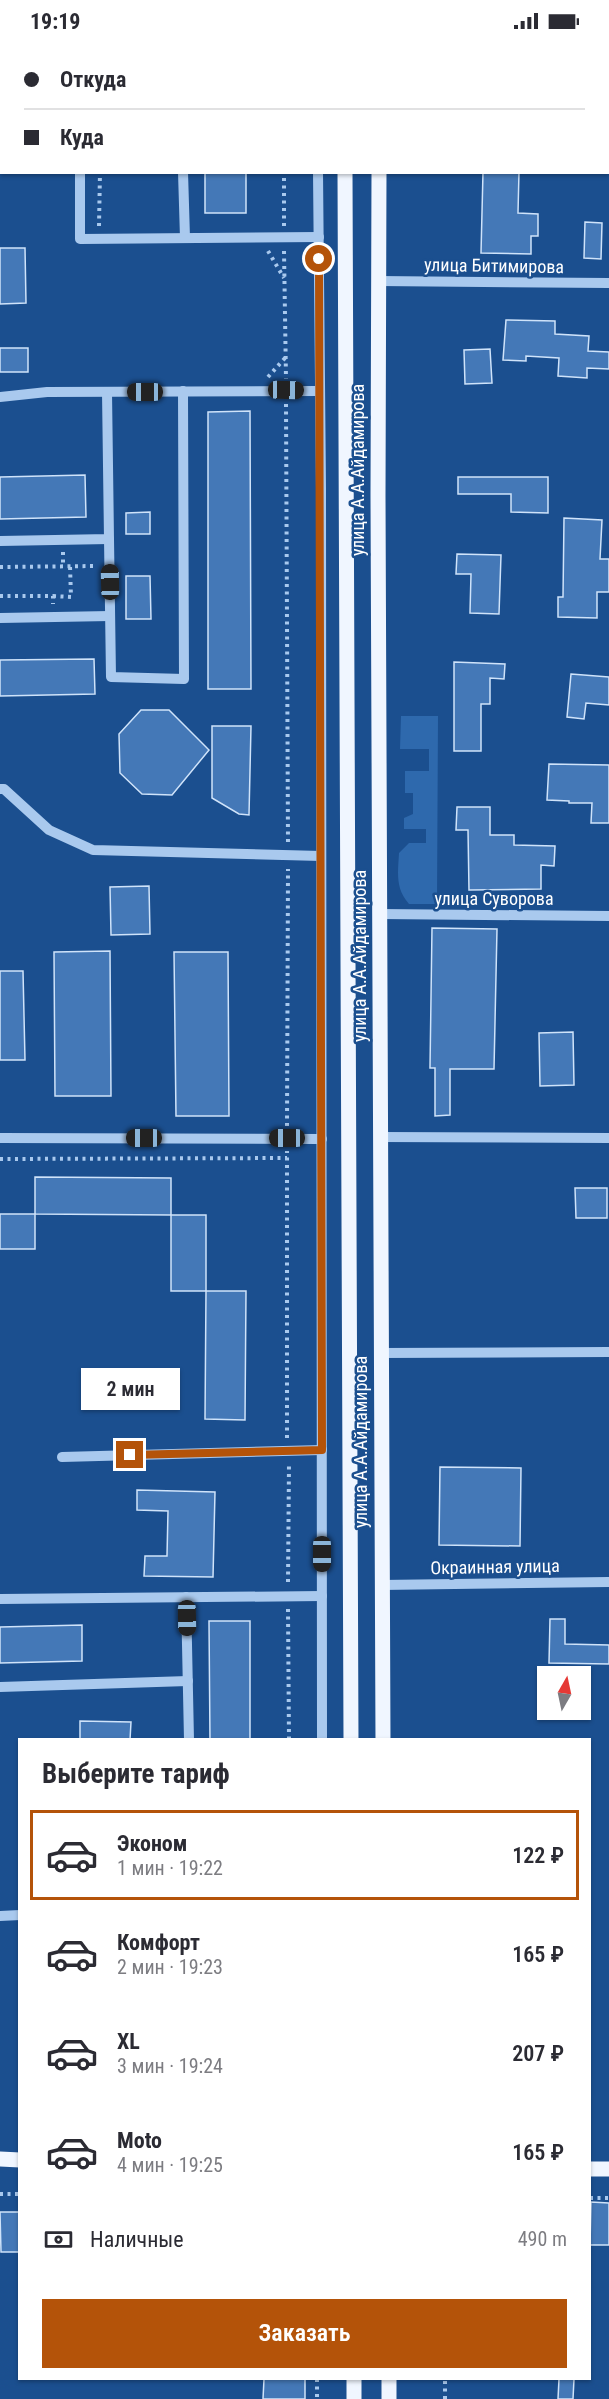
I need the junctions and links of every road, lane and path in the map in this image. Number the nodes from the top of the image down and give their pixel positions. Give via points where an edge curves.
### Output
1 (80, 174) edge
2 (100, 174) edge
3 (183, 174) edge
4 (284, 174) edge
5 (318, 174) edge
6 (345, 174) edge
7 (379, 174) edge
8 (255, 237) junction
9 (284, 237) junction
10 (319, 237) junction
11 (185, 238) junction
12 (99, 239) junction
13 (285, 278) junction
14 (378, 281) junction
15 (609, 283) edge
16 (286, 390) junction
17 (183, 391) junction
18 (320, 391) junction
19 (107, 392) junction
20 (0, 397) edge
21 (109, 540) junction
22 (0, 541) edge
23 (109, 565) junction
24 (70, 566) junction
25 (0, 567) edge
26 (0, 596) edge
27 (53, 596) junction
28 (110, 616) junction
29 (53, 617) junction
30 (0, 618) edge
31 (0, 789) edge
32 (288, 855) junction
33 (321, 856) junction
34 (380, 914) junction
35 (609, 916) edge
36 (380, 1137) junction
37 (0, 1138) edge
38 (287, 1138) junction
39 (609, 1138) edge
40 (322, 1139) junction
41 (287, 1158) junction
42 (0, 1159) edge
43 (380, 1353) junction
44 (609, 1353) edge
45 (287, 1438) dead end
46 (322, 1450) junction
47 (62, 1457) dead end
48 (289, 1461) dead end
49 (609, 1582) edge
50 (381, 1585) junction
51 (288, 1586) dead end
52 (322, 1596) junction
53 (186, 1597) junction
54 (0, 1599) edge
55 (288, 1605) dead end
56 (188, 1681) junction
57 (0, 1687) edge
58 (189, 1738) edge
59 (288, 1738) edge
60 (322, 1738) edge
61 (351, 1738) edge
62 (383, 1738) edge
63 (0, 1916) edge
64 (18, 1916) edge
65 (0, 2159) edge
66 (18, 2160) edge
67 (591, 2169) edge
68 (609, 2169) edge
69 (0, 2194) edge
70 (18, 2194) edge
71 (591, 2198) edge
72 (609, 2198) edge
73 (317, 2380) edge
74 (354, 2380) edge
75 (389, 2380) edge
76 (445, 2380) edge
77 (317, 2399) edge
78 (354, 2399) edge
79 (389, 2399) edge
80 (444, 2399) edge

1 - 12 street via 80,239
2 - 12 path
3 - 11 street
4 - 9 path
5 - 10 street
6 - 61 main road, улица А.А.Айдамирова
7 - 14 main road, улица А.А.Айдамирова
8 - 9 street
8 - 11 street
8 - 13 path
9 - 10 street
9 - 13 path
10 - 18 street
11 - 12 street
13 - 16 path
14 - 15 street, улица Битимирова
14 - 34 main road, улица А.А.Айдамирова
16 - 17 street
16 - 18 street
16 - 32 path
17 - 19 street
17 - 28 street via 184,679 111,677
18 - 33 street
19 - 20 street
19 - 21 street
21 - 22 street
21 - 23 street
23 - 24 path
23 - 28 street
24 - 25 path
24 - 27 path via 71,597
26 - 27 path
27 - 29 path
28 - 29 street
29 - 30 street
31 - 32 street via 49,831 93,850
32 - 33 street
32 - 38 path
33 - 40 street
34 - 35 street, улица Суворова
34 - 36 main road, улица А.А.Айдамирова
36 - 39 street
36 - 43 main road, улица А.А.Айдамирова
37 - 38 street
38 - 40 street
38 - 41 path
40 - 46 street
41 - 42 path
41 - 45 path
43 - 44 street
43 - 50 main road, улица А.А.Айдамирова
46 - 47 street
46 - 52 street
48 - 51 path
49 - 50 street, Окраинная улица
50 - 62 main road, улица А.А.Айдамирова
52 - 53 street
52 - 60 street
53 - 54 street
53 - 56 street
55 - 59 path
56 - 57 street
56 - 58 street
63 - 64 street
65 - 66 main road
67 - 68 main road
69 - 70 path
71 - 72 path
73 - 77 path
74 - 78 main road
75 - 79 main road
76 - 80 path

